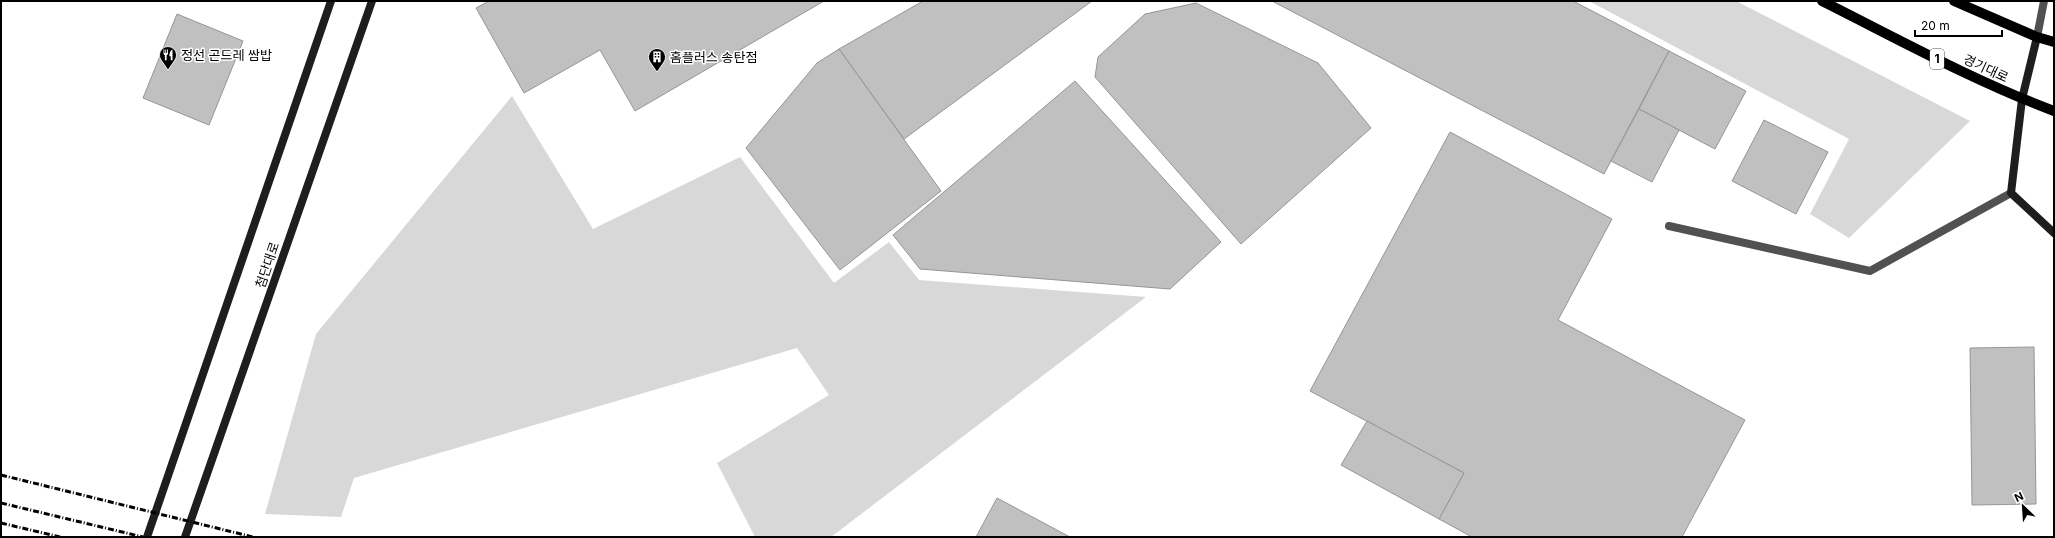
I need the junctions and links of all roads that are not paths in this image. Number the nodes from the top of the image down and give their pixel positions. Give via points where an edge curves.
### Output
1 (331, 1) edge
2 (372, 1) edge
3 (1822, 1) edge
4 (1954, 1) edge
5 (2044, 1) edge
6 (2037, 37) junction
7 (2054, 42) edge
8 (2022, 99) junction
9 (2054, 111) edge
10 (2011, 193) junction
11 (1669, 226) dead end
12 (2054, 233) edge
13 (147, 537) edge
14 (185, 537) edge

1 - 13 street, 첨단대로
2 - 14 street, 첨단대로
3 - 8 main road, 경기대로 / 1
4 - 6 main road
5 - 6 lane
6 - 7 main road
6 - 8 street
8 - 9 main road, 경기대로 / 1
8 - 10 street
10 - 11 lane via 1870,271
10 - 12 street

